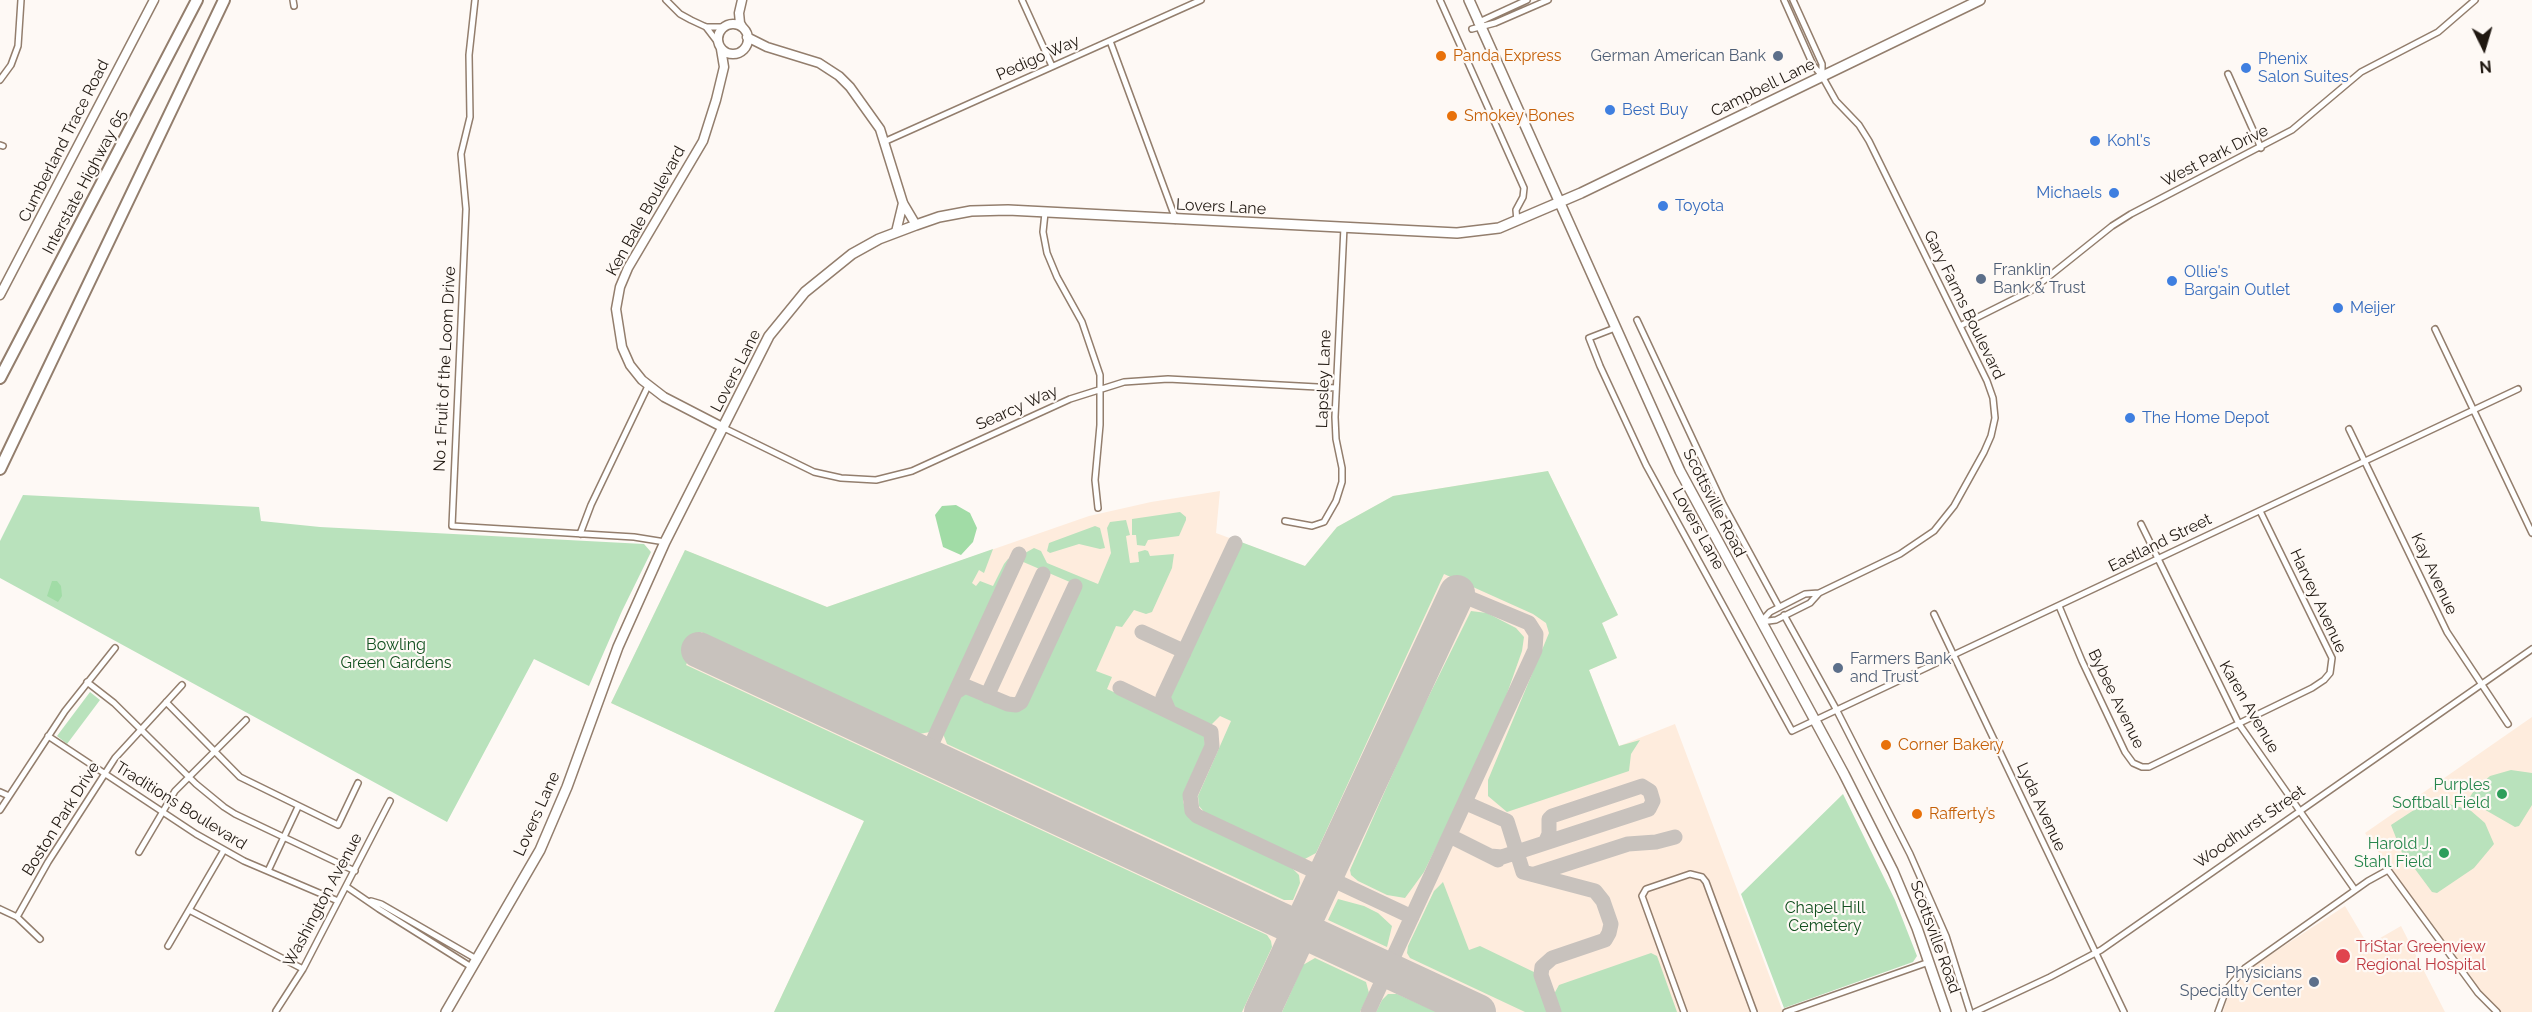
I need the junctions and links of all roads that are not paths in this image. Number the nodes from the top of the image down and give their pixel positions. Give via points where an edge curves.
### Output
1 (21, 0) edge
2 (154, 0) edge
3 (197, 0) edge
4 (224, 0) edge
5 (475, 0) edge
6 (666, 0) edge
7 (742, 0) edge
8 (1022, 0) edge
9 (1201, 0) edge
10 (1440, 0) edge
11 (1469, 0) edge
12 (1527, 0) edge
13 (1548, 0) edge
14 (1784, 0) edge
15 (1793, 0) edge
16 (1980, 0) edge
17 (2475, 0) edge
18 (739, 13) junction
19 (1480, 25) junction
20 (727, 26) junction
21 (706, 27) junction
22 (747, 34) junction
23 (1110, 41) junction
24 (720, 46) junction
25 (777, 50) junction
26 (741, 51) junction
27 (1052, 66) junction
28 (724, 67) junction
29 (2228, 74) dead end
30 (1822, 76) junction
31 (0, 80) edge
32 (886, 141) junction
33 (2261, 148) junction
34 (903, 203) junction
35 (1559, 203) junction
36 (1045, 213) junction
37 (1176, 220) junction
38 (1517, 222) junction
39 (916, 225) junction
40 (1344, 228) junction
41 (896, 232) junction
42 (0, 295) edge
43 (1637, 320) dead end
44 (1960, 326) junction
45 (1615, 328) junction
46 (2435, 329) dead end
47 (0, 378) edge
48 (648, 386) junction
49 (1100, 388) junction
50 (1336, 388) junction
51 (2518, 389) dead end
52 (2474, 409) junction
53 (723, 428) junction
54 (2349, 429) dead end
55 (2364, 461) junction
56 (0, 468) edge
57 (1098, 508) dead end
58 (2260, 511) junction
59 (1285, 521) dead end
60 (2141, 524) dead end
61 (2532, 533) edge
62 (580, 534) junction
63 (665, 542) junction
64 (2159, 558) junction
65 (1819, 593) junction
66 (2059, 606) junction
67 (1779, 607) junction
68 (1934, 614) dead end
69 (1784, 615) junction
70 (1761, 622) junction
71 (115, 648) dead end
72 (2532, 649) edge
73 (1954, 656) junction
74 (87, 682) junction
75 (2480, 684) junction
76 (182, 685) dead end
77 (166, 702) junction
78 (1837, 711) junction
79 (246, 720) dead end
80 (1815, 721) junction
81 (2239, 724) junction
82 (2508, 724) dead end
83 (141, 728) junction
84 (48, 736) junction
85 (214, 752) junction
86 (104, 774) junction
87 (189, 777) junction
88 (358, 783) dead end
89 (0, 792) edge
90 (9, 796) junction
91 (390, 801) dead end
92 (298, 807) junction
93 (0, 810) edge
94 (2298, 810) junction
95 (161, 812) junction
96 (284, 838) junction
97 (224, 850) junction
98 (139, 852) dead end
99 (268, 871) junction
100 (355, 871) junction
101 (347, 886) junction
102 (2355, 890) junction
103 (369, 900) junction
104 (338, 901) junction
105 (0, 909) edge
106 (189, 910) junction
107 (17, 917) junction
108 (40, 939) dead end
109 (168, 946) dead end
110 (2094, 954) junction
111 (1929, 962) junction
112 (476, 964) junction
113 (303, 969) junction
114 (276, 1011) edge
115 (446, 1012) edge
116 (1684, 1012) edge
117 (1754, 1012) edge
118 (1786, 1012) edge
119 (1946, 1012) edge
120 (1970, 1012) edge
121 (1975, 1012) edge
122 (2124, 1012) edge
123 (2218, 1012) edge
124 (2497, 1012) edge

1 - 31 street via 20,36 11,65
2 - 42 main road, Cumberland Trace Road
3 - 47 highway, Interstate Highway 65
4 - 56 highway
5 - 62 street, No 1 Fruit of the Loom Drive via 469,55 470,117 461,154 466,209 452,526
6 - 21 street via 680,14
7 - 18 main road, Ken Bale Boulevard
8 - 27 street
9 - 23 street, Pedigo Way
10 - 38 street via 1524,188 1516,210
11 - 19 main road, Scottsville Road
12 - 19 street
13 - 19 street
14 - 30 street via 1812,65
15 - 30 street via 1822,64
16 - 30 main road, Campbell Lane
17 - 33 street, West Park Drive via 2438,32 2361,72 2292,130
18 - 20 main road, Ken Bale Boulevard
18 - 22 main road
19 - 35 main road, Scottsville Road
20 - 21 street
20 - 22 main road via 738,26
20 - 24 main road, Ken Bale Boulevard via 718,35
21 - 24 street
22 - 25 main road
22 - 26 main road
23 - 27 street, Pedigo Way
23 - 37 street
24 - 26 main road via 729,54
24 - 28 main road, Ken Bale Boulevard
25 - 26 main road
25 - 32 main road via 813,60 839,76 869,111
26 - 28 main road
27 - 32 street, Pedigo Way
28 - 48 main road, Ken Bale Boulevard via 703,141 620,287 616,309 622,347 630,365
29 - 33 street
30 - 35 main road, Campbell Lane
30 - 44 street, Gary Farms Boulevard via 1836,101 1869,141
32 - 34 main road
33 - 44 street, West Park Drive via 2131,214 2032,290
34 - 39 main road
34 - 41 main road
35 - 38 main road, Lovers Lane
35 - 45 main road, Scottsville Road
36 - 37 main road, Lovers Lane
36 - 39 main road, Lovers Lane via 971,211
36 - 49 street via 1047,253 1088,337 1099,370
37 - 40 main road, Lovers Lane
38 - 40 main road, Lovers Lane via 1457,233
39 - 41 main road, Lovers Lane
40 - 50 street, Lapsley Lane
41 - 53 main road, Lovers Lane via 852,254 805,292 770,336
43 - 67 street via 1715,487
44 - 65 street, Gary Farms Boulevard via 1993,398 1994,426 1984,452 1948,515 1925,538
45 - 70 main road, Scottsville Road via 1680,471
45 - 80 street, Lovers Lane via 1589,338 1646,465 1792,730
46 - 52 street
48 - 53 main road, Ken Bale Boulevard
48 - 62 street
49 - 50 street, Searcy Way via 1159,379
49 - 53 street, Searcy Way via 912,471 885,479 823,475
49 - 57 street via 1095,480
50 - 59 street, Lapsley Lane via 1335,432 1343,474 1336,501 1320,525
51 - 52 street, Eastland Street
52 - 55 street, Eastland Street
52 - 61 street
53 - 63 main road, Lovers Lane
54 - 55 street, Kay Avenue
55 - 58 street, Eastland Street
55 - 75 street, Kay Avenue via 2447,632
58 - 64 street, Eastland Street
58 - 81 street, Harvey Avenue via 2332,658 2332,667 2319,684
60 - 64 street, Karen Avenue
62 - 63 street, No 1 Fruit of the Loom Drive
63 - 112 main road, Lovers Lane via 618,647 540,850
64 - 66 street, Eastland Street
64 - 81 street, Karen Avenue
65 - 67 street, Gary Farms Boulevard via 1806,594
65 - 69 street, Gary Farms Boulevard via 1810,603
66 - 73 street, Eastland Street
66 - 81 street, Bybee Avenue via 2133,763 2149,767
67 - 70 street, Gary Farms Boulevard
68 - 73 street, Lyda Avenue
69 - 70 street, Gary Farms Boulevard
69 - 78 street
70 - 80 main road, Scottsville Road
71 - 74 street
72 - 75 street, Woodhurst Street
73 - 78 street, Eastland Street
73 - 110 street, Lyda Avenue
74 - 83 street, Traditions Boulevard
74 - 84 street
75 - 82 street, Kay Avenue
75 - 94 street, Woodhurst Street
76 - 77 street, Boston Park Drive
77 - 83 street, Boston Park Drive
77 - 85 street
78 - 80 street, Eastland Street
78 - 120 street via 1910,854 1946,936
79 - 85 street
80 - 111 main road, Scottsville Road via 1885,852
81 - 94 street, Karen Avenue
83 - 86 street, Boston Park Drive
83 - 87 street, Traditions Boulevard
84 - 86 street, Traditions Boulevard
84 - 90 street
85 - 87 street
85 - 92 street via 240,777
86 - 95 street, Traditions Boulevard
86 - 107 street, Boston Park Drive
87 - 95 street
87 - 96 street, Traditions Boulevard via 235,814
88 - 92 street via 338,825
89 - 90 street
90 - 93 street
91 - 100 street, Washington Avenue
92 - 96 street
94 - 102 street, Karen Avenue
94 - 110 street, Woodhurst Street
95 - 97 street, Traditions Boulevard
95 - 98 street
96 - 99 street
96 - 100 street, Traditions Boulevard
97 - 99 street, Traditions Boulevard
97 - 106 street
99 - 104 street, Traditions Boulevard
100 - 101 street, Washington Avenue
101 - 103 street
101 - 104 street, Washington Avenue
102 - 123 street via 2240,973 2226,990
102 - 124 street via 2388,870 2478,993
103 - 112 street
103 - 112 street
104 - 113 street, Washington Avenue
105 - 107 street
106 - 109 street
106 - 113 street
107 - 108 street
110 - 121 street, Woodhurst Street
110 - 122 street, Lyda Avenue
111 - 118 street
111 - 119 main road, Scottsville Road
112 - 115 main road, Lovers Lane
113 - 114 street, Washington Avenue
116 - 117 street via 1642,900 1646,889 1690,874 1706,882

